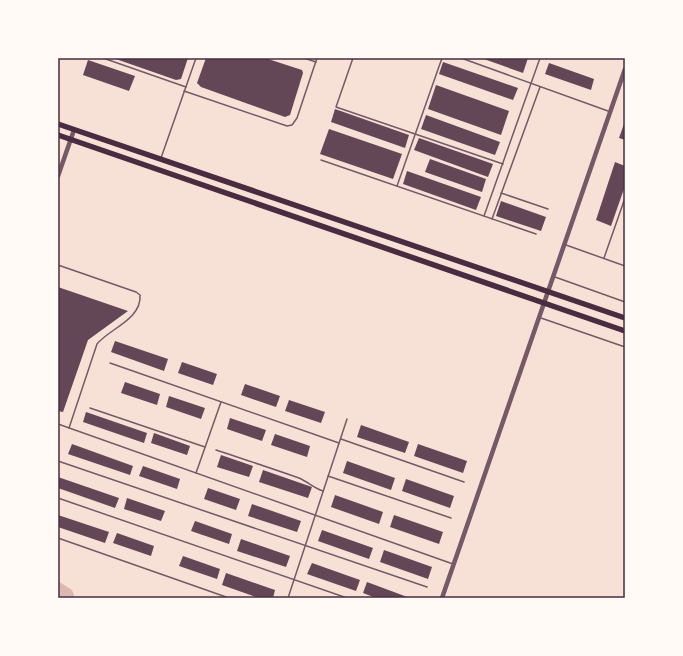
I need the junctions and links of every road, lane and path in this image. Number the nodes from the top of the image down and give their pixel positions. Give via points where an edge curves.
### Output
1 (103, 58) edge
2 (196, 58) edge
3 (304, 58) edge
4 (317, 58) edge
5 (353, 58) edge
6 (442, 58) edge
7 (461, 58) edge
8 (540, 58) edge
9 (316, 62) junction
10 (625, 69) edge
11 (531, 84) junction
12 (186, 87) junction
13 (540, 87) junction
14 (184, 91) junction
15 (610, 112) junction
16 (58, 124) edge
17 (74, 130) junction
18 (415, 134) junction
19 (58, 135) edge
20 (71, 139) junction
21 (160, 160) junction
22 (321, 160) dead end
23 (503, 164) junction
24 (58, 176) edge
25 (397, 186) junction
26 (502, 193) junction
27 (625, 198) edge
28 (548, 209) dead end
29 (484, 216) junction
30 (492, 219) junction
31 (536, 234) dead end
32 (564, 244) junction
33 (604, 258) junction
34 (58, 265) edge
35 (625, 266) edge
36 (553, 276) junction
37 (548, 292) junction
38 (625, 302) edge
39 (544, 304) junction
40 (539, 318) junction
41 (625, 318) edge
42 (625, 331) edge
43 (625, 347) edge
44 (110, 363) dead end
45 (220, 402) junction
46 (90, 408) dead end
47 (347, 419) dead end
48 (58, 424) edge
49 (69, 428) junction
50 (340, 439) junction
51 (339, 443) junction
52 (205, 447) junction
53 (216, 450) dead end
54 (58, 461) edge
55 (196, 473) junction
56 (328, 476) junction
57 (464, 482) dead end
58 (323, 491) junction
59 (58, 498) edge
60 (315, 515) junction
61 (451, 518) dead end
62 (58, 538) edge
63 (305, 546) junction
64 (453, 564) junction
65 (294, 580) junction
66 (427, 587) dead end
67 (229, 598) edge
68 (288, 598) edge
69 (347, 598) edge
70 (442, 598) edge

1 - 12 lane
2 - 12 lane
3 - 9 lane
4 - 9 lane
5 - 18 lane via 336,107
6 - 18 lane
7 - 11 lane
8 - 11 lane
9 - 14 lane via 297,118 292,125 287,126
10 - 15 street
11 - 13 lane
11 - 23 lane
12 - 14 lane
13 - 15 lane
13 - 26 lane
14 - 21 lane
15 - 32 street
16 - 17 main road
17 - 20 street
17 - 21 main road
18 - 23 lane
18 - 25 lane
19 - 20 main road
20 - 24 street
20 - 39 main road
21 - 37 main road
22 - 25 lane
23 - 29 lane
25 - 29 lane
26 - 28 lane
26 - 30 lane
27 - 33 lane
29 - 30 lane
30 - 31 lane
32 - 33 lane
32 - 36 street
33 - 35 lane
34 - 49 lane via 140,295 136,309 124,323 97,344
36 - 37 street
36 - 38 lane
37 - 39 street
37 - 41 main road
39 - 40 street
39 - 42 main road
40 - 43 lane
40 - 64 street
44 - 45 lane
45 - 51 lane
45 - 52 lane
46 - 52 lane
47 - 50 lane
48 - 49 lane
49 - 55 lane
50 - 51 lane
50 - 57 lane
51 - 56 lane
52 - 55 lane
53 - 58 lane via 278,470
54 - 63 lane
55 - 60 lane
56 - 58 lane
56 - 61 lane
58 - 60 lane
59 - 65 lane
60 - 63 lane
60 - 64 lane
62 - 67 lane
63 - 65 lane
63 - 66 lane
64 - 70 street
65 - 68 lane
65 - 69 lane

